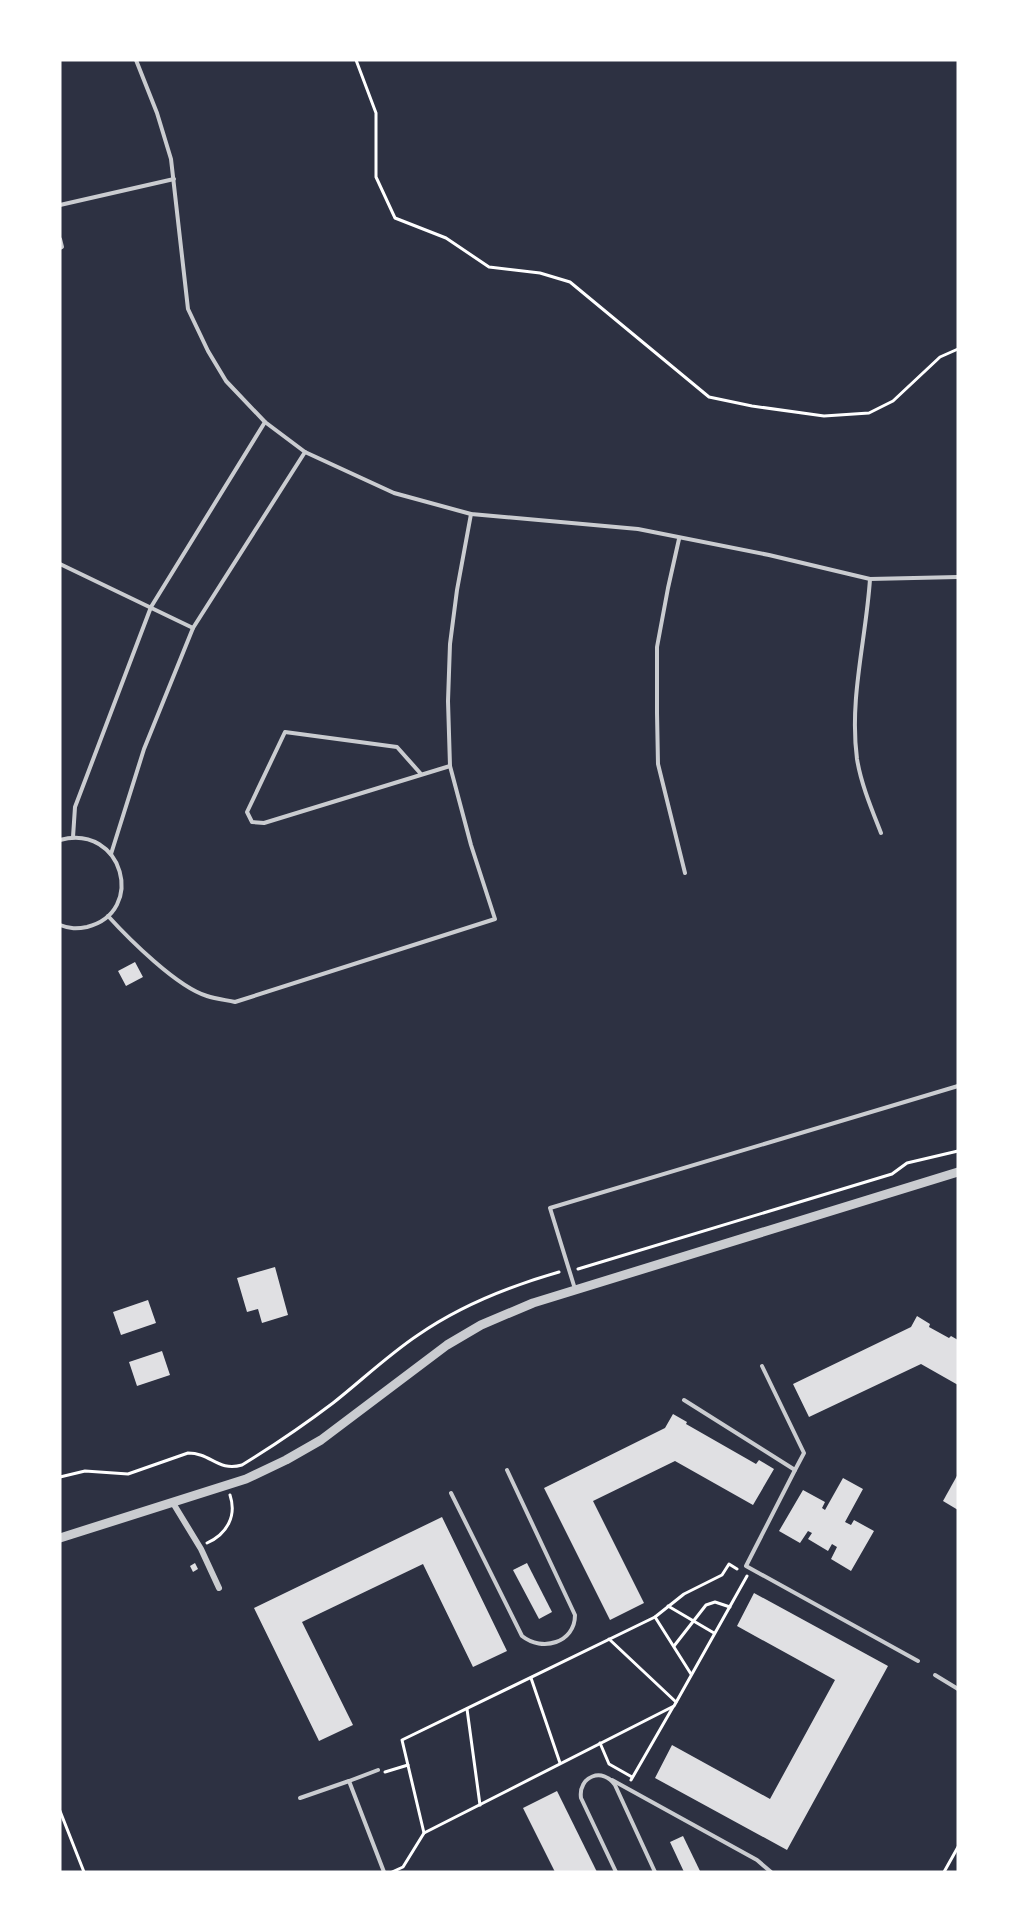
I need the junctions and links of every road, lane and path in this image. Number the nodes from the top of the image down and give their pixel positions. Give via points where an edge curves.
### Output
1 (136, 60) edge
2 (356, 60) edge
3 (174, 179) junction
4 (60, 205) edge
5 (60, 239) edge
6 (60, 248) edge
7 (958, 349) edge
8 (264, 422) junction
9 (305, 452) junction
10 (471, 514) junction
11 (679, 539) junction
12 (60, 564) edge
13 (958, 577) edge
14 (870, 579) junction
15 (151, 607) junction
16 (193, 628) junction
17 (450, 766) junction
18 (421, 774) junction
19 (881, 833) dead end
20 (73, 837) junction
21 (60, 840) edge
22 (111, 854) junction
23 (685, 873) dead end
24 (108, 916) junction
25 (60, 925) edge
26 (958, 1086) edge
27 (958, 1172) edge
28 (575, 1290) junction
29 (762, 1366) dead end
30 (684, 1400) dead end
31 (507, 1470) dead end
32 (795, 1470) junction
33 (226, 1486) junction
34 (451, 1493) dead end
35 (173, 1503) junction
36 (60, 1538) edge
37 (200, 1546) junction
38 (751, 1569) junction
39 (738, 1570) dead end
40 (219, 1588) dead end
41 (668, 1606) junction
42 (729, 1606) junction
43 (655, 1617) junction
44 (693, 1621) junction
45 (714, 1634) junction
46 (609, 1639) junction
47 (674, 1646) junction
48 (918, 1661) dead end
49 (691, 1674) junction
50 (935, 1676) dead end
51 (531, 1678) junction
52 (958, 1689) edge
53 (675, 1704) junction
54 (466, 1709) junction
55 (600, 1743) junction
56 (560, 1763) junction
57 (408, 1765) junction
58 (378, 1770) joint
59 (632, 1778) junction
60 (611, 1780) junction
61 (349, 1781) junction
62 (626, 1788) junction
63 (300, 1798) dead end
64 (480, 1804) junction
65 (60, 1811) edge
66 (424, 1833) junction
67 (958, 1847) edge
68 (84, 1872) edge
69 (384, 1872) edge
70 (391, 1872) edge
71 (616, 1872) edge
72 (655, 1872) edge
73 (771, 1872) edge
74 (944, 1872) edge

1 - 3 lane via 157,113
2 - 7 path via 376,113 376,177 395,218 446,238 489,267 540,273 570,282 709,397 825,416 869,412 893,401 940,357
3 - 4 lane
3 - 8 lane via 188,309 226,381
5 - 6 lane
8 - 9 lane
8 - 15 lane
9 - 10 lane via 394,493
9 - 16 lane
10 - 11 lane via 638,529
10 - 17 lane via 450,644
11 - 14 lane
11 - 23 lane via 657,647 657,713 658,764
12 - 15 lane
13 - 14 lane
14 - 19 lane via 854,713 857,760
15 - 16 lane
15 - 20 lane via 75,807
16 - 22 lane via 144,749
17 - 18 lane
17 - 24 lane via 495,919 235,1002 205,996 180,981 132,942
18 - 18 lane via 264,823 252,822 247,812 285,732 397,747
20 - 21 lane
20 - 22 lane via 97,842
22 - 24 lane via 122,880 121,894
24 - 25 lane via 95,925 78,929
26 - 28 lane via 550,1209
27 - 28 street
28 - 33 street via 482,1325 447,1345 321,1440
29 - 32 lane via 804,1454
30 - 32 lane
31 - 34 lane via 575,1615 571,1631 549,1645 536,1644 522,1636
32 - 38 lane via 746,1566
33 - 35 street
33 - 37 path via 231,1520 220,1536
35 - 36 street
35 - 37 street
37 - 40 street
38 - 42 path
38 - 48 lane
39 - 41 path via 729,1564 722,1575
41 - 43 path
41 - 44 path
42 - 44 path via 710,1603
42 - 45 path
43 - 46 path
43 - 47 path
44 - 45 path
44 - 47 path
45 - 49 path
46 - 51 path
46 - 53 path
47 - 49 path
49 - 53 path
50 - 52 lane
51 - 54 path
51 - 56 path
53 - 55 path
53 - 59 path
54 - 57 path via 402,1740
54 - 64 path
55 - 56 path
55 - 59 path via 609,1764
56 - 64 path
57 - 58 path via 387,1772
57 - 66 path
58 - 61 lane
59 - 62 path
60 - 62 lane
60 - 71 lane via 595,1775 585,1780 580,1791
60 - 72 lane
61 - 63 lane
61 - 69 lane
62 - 73 lane via 757,1860
64 - 66 path
65 - 68 path
66 - 70 path via 404,1867
67 - 74 path

